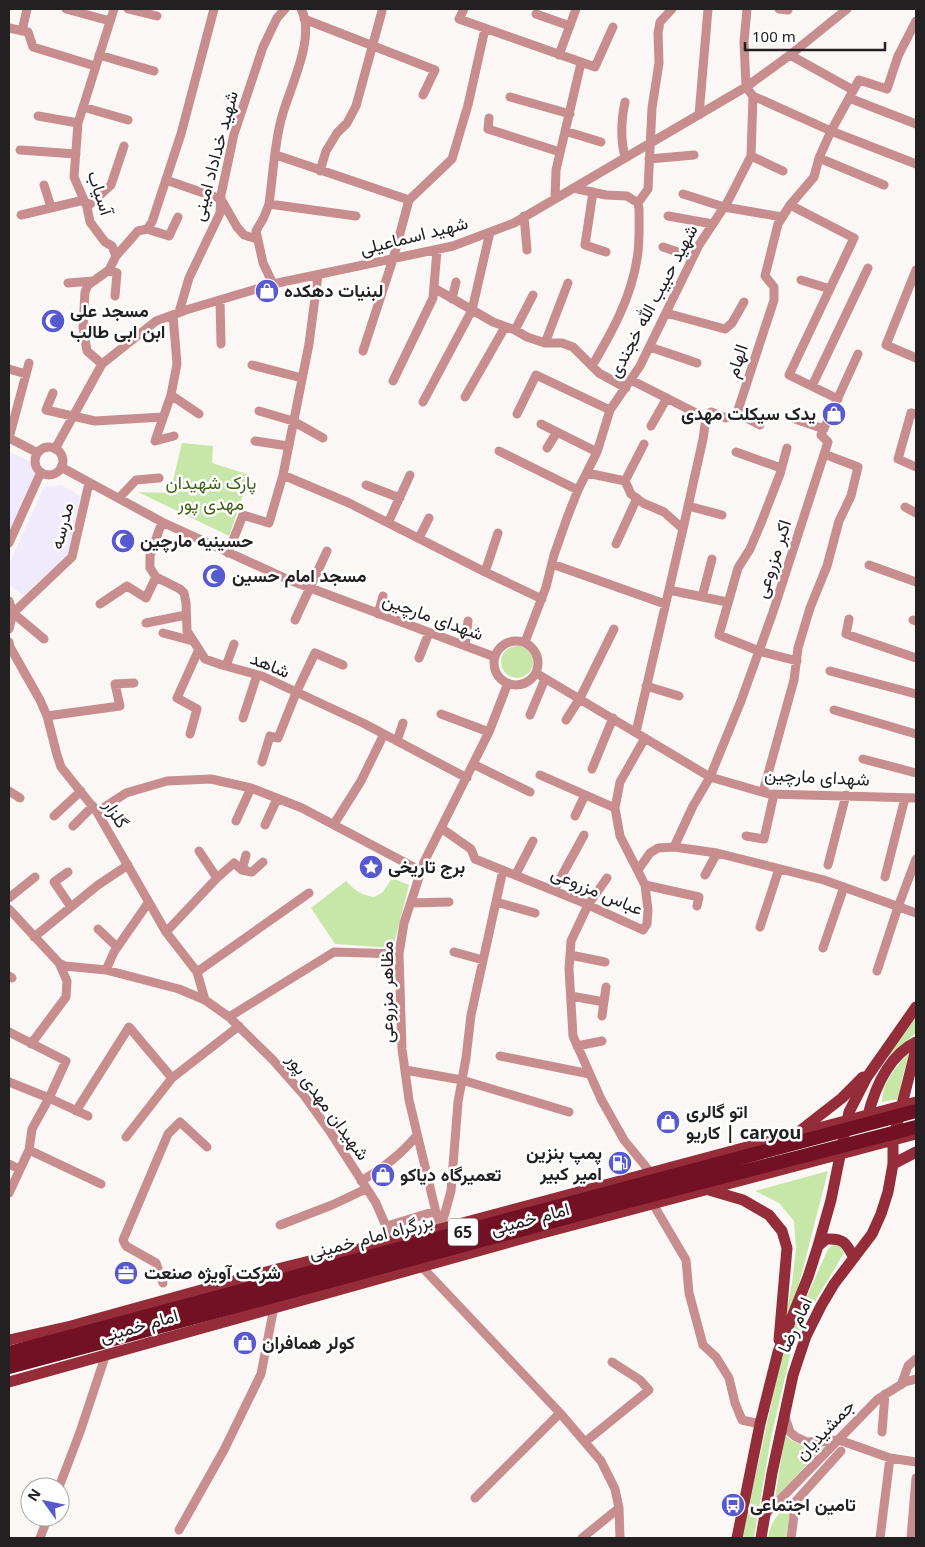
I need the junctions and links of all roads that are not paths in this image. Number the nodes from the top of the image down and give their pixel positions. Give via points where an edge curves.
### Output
1 (27, 9) edge
2 (66, 9) edge
3 (114, 9) edge
4 (128, 9) edge
5 (214, 9) edge
6 (284, 9) edge
7 (301, 9) edge
8 (464, 9) edge
9 (576, 9) edge
10 (672, 9) edge
11 (708, 9) edge
12 (747, 9) edge
13 (847, 9) edge
14 (382, 12) dead end
15 (536, 14) dead end
16 (157, 16) dead end
17 (304, 18) junction
18 (110, 21) junction
19 (916, 21) edge
20 (570, 26) junction
21 (613, 27) dead end
22 (9, 28) edge
23 (485, 29) junction
24 (22, 31) junction
25 (374, 45) junction
26 (99, 55) junction
27 (558, 55) junction
28 (790, 55) junction
29 (581, 63) junction
30 (95, 66) junction
31 (154, 71) dead end
32 (746, 87) junction
33 (851, 94) junction
34 (423, 95) dead end
35 (753, 96) junction
36 (510, 97) dead end
37 (625, 102) dead end
38 (83, 107) junction
39 (570, 114) junction
40 (698, 115) junction
41 (38, 116) dead end
42 (489, 118) dead end
43 (128, 120) dead end
44 (78, 123) junction
45 (916, 124) edge
46 (565, 131) junction
47 (831, 131) junction
48 (601, 142) dead end
49 (650, 143) junction
50 (124, 146) dead end
51 (20, 150) dead end
52 (560, 152) junction
53 (76, 154) junction
54 (694, 154) dead end
55 (276, 155) junction
56 (750, 156) junction
57 (626, 157) junction
58 (819, 158) junction
59 (649, 159) junction
60 (916, 164) edge
61 (320, 171) junction
62 (783, 171) dead end
63 (166, 180) junction
64 (884, 184) dead end
65 (44, 185) dead end
66 (573, 188) junction
67 (593, 192) junction
68 (683, 194) dead end
69 (556, 198) junction
70 (221, 199) junction
71 (409, 200) junction
72 (638, 203) junction
73 (85, 204) junction
74 (269, 204) junction
75 (790, 205) junction
76 (51, 207) junction
77 (724, 207) junction
78 (21, 215) dead end
79 (356, 216) dead end
80 (524, 216) junction
81 (668, 216) dead end
82 (178, 217) dead end
83 (782, 217) junction
84 (713, 224) junction
85 (147, 229) junction
86 (490, 232) junction
87 (257, 239) junction
88 (663, 247) dead end
89 (437, 250) junction
90 (527, 250) dead end
91 (606, 252) dead end
92 (116, 256) junction
93 (693, 257) junction
94 (393, 259) junction
95 (868, 268) dead end
96 (109, 270) junction
97 (916, 270) edge
98 (318, 275) junction
99 (801, 280) dead end
100 (94, 281) junction
101 (456, 282) dead end
102 (68, 283) dead end
103 (568, 283) dead end
104 (274, 284) junction
105 (434, 288) junction
106 (830, 289) junction
107 (533, 295) dead end
108 (116, 296) dead end
109 (452, 299) junction
110 (220, 300) junction
111 (744, 302) dead end
112 (472, 310) junction
113 (176, 313) junction
114 (666, 313) junction
115 (505, 328) junction
116 (515, 330) junction
117 (545, 343) junction
118 (221, 344) dead end
119 (650, 347) junction
120 (363, 351) dead end
121 (858, 354) dead end
122 (916, 358) edge
123 (29, 363) dead end
124 (697, 363) dead end
125 (102, 364) junction
126 (252, 365) dead end
127 (592, 366) junction
128 (9, 369) edge
129 (26, 374) junction
130 (302, 378) junction
131 (631, 380) junction
132 (393, 382) dead end
133 (812, 386) junction
134 (626, 388) junction
135 (53, 393) dead end
136 (171, 395) junction
137 (465, 397) dead end
138 (667, 398) junction
139 (838, 399) junction
140 (423, 402) dead end
141 (610, 410) junction
142 (259, 411) dead end
143 (696, 413) dead end
144 (737, 413) junction
145 (199, 414) dead end
146 (517, 414) dead end
147 (916, 414) edge
148 (73, 415) junction
149 (163, 417) junction
150 (795, 419) dead end
151 (293, 421) junction
152 (541, 424) dead end
153 (760, 425) dead end
154 (651, 426) dead end
155 (824, 429) junction
156 (557, 432) junction
157 (174, 436) dead end
158 (9, 438) edge
159 (323, 438) dead end
160 (256, 441) dead end
161 (644, 444) dead end
162 (288, 446) junction
163 (55, 448) junction
164 (547, 448) dead end
165 (788, 448) dead end
166 (500, 451) dead end
167 (597, 452) junction
168 (736, 452) dead end
169 (38, 453) junction
170 (824, 454) junction
171 (61, 467) junction
172 (916, 467) edge
173 (782, 468) junction
174 (41, 472) junction
175 (587, 473) junction
176 (283, 475) junction
177 (410, 475) dead end
178 (159, 478) dead end
179 (625, 481) junction
180 (89, 483) junction
181 (366, 485) dead end
182 (578, 490) junction
183 (119, 498) junction
184 (400, 498) junction
185 (637, 498) junction
186 (688, 506) junction
187 (905, 507) dead end
188 (916, 513) edge
189 (722, 515) dead end
190 (429, 518) dead end
191 (162, 522) junction
192 (388, 523) junction
193 (683, 529) junction
194 (498, 533) dead end
195 (419, 538) junction
196 (9, 543) edge
197 (616, 544) dead end
198 (326, 551) dead end
199 (228, 553) junction
200 (712, 558) dead end
201 (552, 564) junction
202 (869, 565) dead end
203 (485, 572) junction
204 (156, 577) junction
205 (916, 582) edge
206 (311, 588) junction
207 (669, 590) junction
208 (382, 596) dead end
209 (702, 597) junction
210 (542, 599) junction
211 (9, 601) edge
212 (727, 602) junction
213 (100, 604) dead end
214 (665, 604) junction
215 (14, 613) junction
216 (378, 614) junction
217 (186, 615) junction
218 (849, 619) dead end
219 (295, 620) dead end
220 (468, 620) dead end
221 (146, 623) dead end
222 (9, 629) edge
223 (614, 629) dead end
224 (163, 633) dead end
225 (429, 633) junction
226 (44, 639) dead end
227 (194, 640) junction
228 (9, 642) edge
229 (525, 642) junction
230 (234, 644) dead end
231 (465, 646) junction
232 (199, 649) junction
233 (759, 651) junction
234 (495, 657) junction
235 (418, 658) dead end
236 (916, 658) edge
237 (797, 661) junction
238 (343, 665) dead end
239 (226, 666) junction
240 (830, 671) dead end
241 (536, 673) junction
242 (257, 675) junction
243 (546, 678) junction
244 (508, 683) junction
245 (134, 684) dead end
246 (646, 686) junction
247 (296, 693) junction
248 (916, 694) edge
249 (679, 696) dead end
250 (580, 698) junction
251 (834, 710) dead end
252 (441, 714) dead end
253 (530, 715) dead end
254 (47, 716) junction
255 (243, 718) dead end
256 (613, 718) junction
257 (566, 720) dead end
258 (403, 723) dead end
259 (489, 732) junction
260 (636, 732) junction
261 (190, 734) dead end
262 (384, 734) junction
263 (916, 734) edge
264 (645, 738) junction
265 (397, 741) junction
266 (864, 759) dead end
267 (262, 762) dead end
268 (473, 764) junction
269 (592, 769) dead end
270 (916, 773) edge
271 (540, 775) dead end
272 (710, 777) junction
273 (467, 778) junction
274 (251, 788) junction
275 (9, 790) edge
276 (81, 791) junction
277 (530, 792) dead end
278 (763, 792) junction
279 (774, 794) junction
280 (585, 795) junction
281 (846, 795) junction
282 (20, 798) dead end
283 (905, 798) junction
284 (916, 798) edge
285 (278, 799) junction
286 (615, 808) junction
287 (95, 809) junction
288 (54, 816) dead end
289 (575, 816) dead end
290 (236, 821) dead end
291 (334, 824) junction
292 (265, 825) dead end
293 (73, 826) dead end
294 (441, 828) junction
295 (584, 835) dead end
296 (746, 836) dead end
297 (533, 841) dead end
298 (674, 847) junction
299 (199, 851) dead end
300 (717, 853) junction
301 (246, 855) dead end
302 (916, 859) edge
303 (263, 862) dead end
304 (128, 865) junction
305 (828, 865) dead end
306 (779, 869) junction
307 (242, 870) junction
308 (503, 870) junction
309 (638, 870) junction
310 (421, 871) junction
311 (68, 872) dead end
312 (516, 874) junction
313 (705, 875) dead end
314 (885, 877) dead end
315 (35, 878) dead end
316 (217, 878) junction
317 (607, 878) dead end
318 (645, 885) junction
319 (844, 888) junction
320 (554, 890) junction
321 (308, 893) dead end
322 (9, 898) edge
323 (449, 902) dead end
324 (496, 902) junction
325 (148, 903) junction
326 (411, 903) junction
327 (588, 905) junction
328 (697, 906) dead end
329 (898, 906) junction
330 (71, 907) junction
331 (9, 909) edge
332 (535, 913) dead end
333 (916, 913) edge
334 (760, 927) dead end
335 (98, 929) dead end
336 (166, 932) junction
337 (34, 938) junction
338 (117, 947) junction
339 (823, 948) dead end
340 (454, 952) dead end
341 (399, 954) junction
342 (570, 955) junction
343 (483, 960) junction
344 (606, 962) dead end
345 (59, 963) junction
346 (106, 970) junction
347 (877, 971) dead end
348 (197, 972) junction
349 (606, 986) dead end
350 (571, 996) junction
351 (205, 1000) junction
352 (604, 1002) junction
353 (916, 1007) edge
354 (602, 1016) dead end
355 (229, 1017) junction
356 (239, 1026) junction
357 (9, 1032) edge
358 (602, 1041) dead end
359 (916, 1042) edge
360 (31, 1044) junction
361 (577, 1046) junction
362 (916, 1049) edge
363 (500, 1056) dead end
364 (875, 1065) junction
365 (405, 1070) junction
366 (590, 1074) junction
367 (172, 1078) junction
368 (462, 1080) junction
369 (9, 1082) edge
370 (49, 1098) junction
371 (916, 1102) edge
372 (902, 1105) junction
373 (76, 1111) junction
374 (916, 1111) edge
375 (569, 1112) dead end
376 (868, 1115) junction
377 (88, 1116) dead end
378 (846, 1122) junction
379 (916, 1127) edge
380 (916, 1134) edge
381 (417, 1135) junction
382 (794, 1135) junction
383 (126, 1137) dead end
384 (893, 1140) junction
385 (207, 1147) dead end
386 (29, 1150) junction
387 (916, 1152) edge
388 (840, 1155) junction
389 (9, 1164) edge
390 (892, 1164) junction
391 (20, 1168) junction
392 (651, 1173) junction
393 (101, 1184) dead end
394 (364, 1185) junction
395 (707, 1190) junction
396 (9, 1193) edge
397 (653, 1204) junction
398 (436, 1211) junction
399 (280, 1225) dead end
400 (387, 1226) junction
401 (440, 1229) junction
402 (392, 1240) junction
403 (818, 1246) junction
404 (854, 1258) junction
405 (421, 1266) junction
406 (163, 1283) dead end
407 (220, 1286) junction
408 (274, 1307) junction
409 (228, 1319) junction
410 (9, 1340) edge
411 (60, 1346) junction
412 (9, 1349) edge
413 (778, 1352) junction
414 (9, 1353) edge
415 (106, 1354) junction
416 (916, 1359) edge
417 (612, 1362) dead end
418 (9, 1368) edge
419 (916, 1379) edge
420 (9, 1382) edge
421 (901, 1384) junction
422 (886, 1394) junction
423 (560, 1412) junction
424 (785, 1417) junction
425 (760, 1424) junction
426 (882, 1432) dead end
427 (839, 1440) junction
428 (585, 1442) junction
429 (841, 1451) dead end
430 (890, 1458) junction
431 (916, 1462) edge
432 (63, 1477) edge
433 (916, 1478) edge
434 (475, 1498) dead end
435 (619, 1508) junction
436 (764, 1516) junction
437 (180, 1530) dead end
438 (582, 1538) edge
439 (620, 1538) edge
440 (737, 1538) edge
441 (761, 1538) edge
442 (791, 1538) edge
443 (880, 1538) edge
444 (911, 1538) edge

1 - 24 street
2 - 18 street
3 - 18 street, آسیاب
4 - 16 street
5 - 63 street
6 - 70 street, شهید خداداد امینی via 263,48 234,134
7 - 17 street
8 - 23 street via 459,19
9 - 20 street
10 - 49 street via 660,22 658,33 659,63
11 - 40 street
12 - 32 street via 744,42
13 - 28 street, شهید اسماعیلی
14 - 25 street
15 - 20 street
17 - 25 street
17 - 55 street via 305,41 281,120
18 - 26 street, آسیاب
19 - 33 street, الهام via 898,56 887,89 859,80
20 - 27 street
21 - 29 street via 595,67
22 - 24 street
23 - 27 street
23 - 71 street via 452,158
24 - 30 street via 28,32 33,47
25 - 34 street via 435,70
25 - 61 street via 356,106 326,151
26 - 30 street, آسیاب
26 - 31 street
27 - 29 street
28 - 32 street, شهید اسماعیلی
28 - 33 street
29 - 39 street
30 - 38 street, آسیاب
32 - 35 street
32 - 40 street, شهید اسماعیلی
33 - 45 street
33 - 47 street, الهام
35 - 47 street
35 - 56 street, شهید حبیب الله خجندی
36 - 39 street
37 - 57 street via 622,143
38 - 43 street
38 - 44 street, آسیاب
39 - 46 street
40 - 49 street, شهید اسماعیلی
41 - 44 street
42 - 52 street via 488,128
44 - 53 street, آسیاب
46 - 48 street
46 - 52 street
47 - 58 street, الهام
47 - 60 street
49 - 57 street, شهید اسماعیلی
49 - 59 street
50 - 73 street via 111,185
51 - 53 street
52 - 69 street
53 - 73 street, آسیاب via 74,176
54 - 59 street
55 - 61 street
55 - 74 street
56 - 62 street
56 - 77 street, شهید حبیب الله خجندی
57 - 66 street, شهید اسماعیلی
58 - 64 street
58 - 75 street, الهام via 814,177
59 - 72 street via 648,189
61 - 71 street
63 - 70 street
63 - 85 street
65 - 76 street
66 - 67 street
66 - 69 street, شهید اسماعیلی
67 - 72 street via 627,196
67 - 91 street via 585,245
68 - 77 street
69 - 80 street, شهید اسماعیلی
70 - 87 street via 244,235
70 - 113 street, شهید خداداد امینی via 220,213
71 - 94 street
72 - 127 street via 637,259 629,290 614,330
73 - 76 street
73 - 92 street, آسیاب via 90,222 112,246
74 - 79 street
74 - 87 street via 256,231
75 - 83 street, الهام
75 - 106 street via 854,238
76 - 78 street
77 - 83 street
77 - 84 street, شهید حبیب الله خجندی
80 - 86 street, شهید اسماعیلی
80 - 90 street
81 - 84 street
82 - 85 street via 169,236
83 - 144 street, الهام via 765,276 774,287 774,300
84 - 93 street, شهید حبیب الله خجندی
85 - 92 street via 138,231
86 - 89 street, شهید اسماعیلی
86 - 112 street
87 - 104 street via 263,263
88 - 93 street
89 - 94 street, شهید اسماعیلی
89 - 105 street
92 - 96 street
93 - 114 street, شهید حبیب الله خجندی
94 - 98 street, شهید اسماعیلی
94 - 120 street
95 - 133 street
96 - 100 street
96 - 108 street via 117,273
97 - 122 street via 886,345
98 - 104 street, شهید اسماعیلی
98 - 130 street
99 - 106 street
100 - 102 street
100 - 125 street via 85,292 83,326 87,351
101 - 109 street
103 - 117 street
104 - 110 street, شهید اسماعیلی
105 - 109 street
105 - 132 street via 433,298
106 - 133 street via 789,375
107 - 116 street
109 - 112 street
110 - 113 street, شهید اسماعیلی
110 - 118 street
111 - 114 street via 725,329
112 - 115 street
112 - 140 street
113 - 125 street, شهید اسماعیلی via 156,321
113 - 136 street via 177,364
114 - 119 street, شهید حبیب الله خجندی
115 - 116 street
115 - 137 street
116 - 117 street
117 - 127 street via 573,347
119 - 124 street
119 - 131 street, شهید حبیب الله خجندی
121 - 139 street, اکبر مزروعی
123 - 129 street
125 - 148 street, شهید اسماعیلی
126 - 130 street
127 - 134 street
128 - 129 street
129 - 158 street
130 - 151 street
131 - 134 street, شهید حبیب الله خجندی
131 - 138 street
133 - 139 street
134 - 141 street, شهید حبیب الله خجندی
135 - 148 street via 46,410
136 - 145 street
136 - 149 street
138 - 143 street
138 - 154 street
139 - 155 street, اکبر مزروعی
141 - 146 street via 536,374
141 - 167 street, شهید حبیب الله خجندی
142 - 151 street
144 - 153 street
144 - 186 street via 726,418 711,412 706,418
147 - 172 street via 911,413 898,459
148 - 149 street via 95,421
148 - 163 street, شهید اسماعیلی
149 - 157 street via 155,441
150 - 155 street
151 - 159 street
151 - 162 street
152 - 156 street
155 - 170 street, اکبر مزروعی via 821,435 828,442
156 - 164 street
156 - 167 street
158 - 169 street
160 - 162 street
161 - 179 street
162 - 176 street
163 - 169 street via 44,448
163 - 171 street via 63,459
165 - 173 street
166 - 182 street
167 - 175 street, شهید حبیب الله خجندی
168 - 173 street
169 - 174 street via 36,466
170 - 233 street, اکبر مزروعی
170 - 237 street via 858,467 851,496 839,521 810,608
171 - 174 street via 50,475
171 - 180 street, شهدای مارچین
173 - 212 street via 750,550 738,568
174 - 196 street
175 - 179 street
175 - 182 street, شهید حبیب الله خجندی
176 - 192 street via 349,502
176 - 199 street via 268,523 243,515
177 - 184 street
178 - 183 street via 136,480
179 - 185 street via 631,494
180 - 183 street, شهدای مارچین
180 - 215 street, مدرسه via 72,557
181 - 184 street
182 - 201 street, شهید حبیب الله خجندی
183 - 191 street, شهدای مارچین
184 - 192 street
185 - 193 street via 664,512
185 - 197 street
186 - 189 street
186 - 193 street
187 - 188 street
190 - 195 street
191 - 199 street, شهدای مارچین
191 - 204 street via 149,561
192 - 195 street
193 - 207 street
194 - 203 street
195 - 203 street
198 - 206 street
199 - 206 street, شهدای مارچین
200 - 209 street
201 - 210 street, شهید حبیب الله خجندی
201 - 214 street
202 - 205 street
203 - 210 street
204 - 213 street via 146,598 127,586
204 - 217 street, شاهد via 184,593
206 - 216 street, شهدای مارچین
206 - 219 street
207 - 209 street
207 - 214 street
208 - 216 street
209 - 212 street
210 - 229 street, شهید حبیب الله خجندی
211 - 215 street
212 - 233 street via 719,635
214 - 246 street
215 - 222 street
215 - 226 street
216 - 225 street, شهدای مارچین
217 - 221 street
217 - 227 street, شاهد via 187,631
218 - 236 street via 846,634
220 - 231 street
223 - 250 street
224 - 227 street
225 - 231 street, شهدای مارچین
225 - 235 street
227 - 232 street, شاهد
228 - 254 street, گلزار
229 - 234 street via 506,643
229 - 241 street via 538,659
230 - 239 street
231 - 234 street, شهدای مارچین
232 - 239 street, شاهد via 205,659
232 - 261 street via 177,698 197,709
233 - 237 street
233 - 272 street, اکبر مزروعی
234 - 244 street via 498,676
237 - 278 street
238 - 247 street via 315,654
239 - 242 street, شاهد
240 - 248 street
241 - 243 street, شهدای مارچین
241 - 244 street via 527,682
242 - 247 street, شاهد
242 - 255 street
243 - 250 street, شهدای مارچین
243 - 253 street
244 - 259 street, مظاهر مزروعی
245 - 254 street via 115,684 120,706
246 - 249 street
246 - 260 street
247 - 262 street, شاهد
247 - 267 street via 278,738 270,736
250 - 256 street, شهدای مارچین
250 - 257 street
251 - 263 street
252 - 259 street
254 - 276 street, گلزار via 61,766
256 - 260 street, شهدای مارچین
256 - 269 street
258 - 265 street
259 - 268 street, مظاهر مزروعی
260 - 264 street, شهدای مارچین
262 - 265 street, شاهد
262 - 291 street via 361,781
264 - 272 street, شهدای مارچین
264 - 286 street, عباس مزروعی via 620,782
265 - 273 street, شاهد
266 - 270 street
268 - 273 street, مظاهر مزروعی
268 - 277 street
271 - 280 street
272 - 278 street, شهدای مارچین
272 - 298 street, اکبر مزروعی
273 - 294 street, مظاهر مزروعی
274 - 285 street
274 - 287 street via 210,779 168,781 126,793
274 - 290 street
275 - 282 street
276 - 287 street, گلزار
276 - 288 street
278 - 279 street, شهدای مارچین
279 - 281 street, شهدای مارچین
279 - 296 street via 764,839
280 - 286 street
280 - 289 street
281 - 283 street, شهدای مارچین
281 - 305 street
283 - 284 street, شهدای مارچین
283 - 314 street
285 - 291 street
285 - 292 street
286 - 309 street, عباس مزروعی via 620,836
287 - 293 street
287 - 304 street, گلزار
291 - 310 street
294 - 308 street, عباس مزروعی via 471,848 475,859
294 - 310 street, مظاهر مزروعی
295 - 320 street
297 - 312 street
298 - 300 street
298 - 309 street via 658,848 650,853
299 - 316 street
300 - 306 street
300 - 313 street
301 - 307 street
302 - 329 street
303 - 307 street via 252,872
304 - 325 street, گلزار
304 - 330 street
306 - 319 street
306 - 334 street
307 - 316 street via 234,863
308 - 312 street, عباس مزروعی
308 - 324 street
309 - 318 street, عباس مزروعی
310 - 326 street, مظاهر مزروعی
311 - 330 street via 54,882
312 - 320 street, عباس مزروعی
315 - 322 street
316 - 336 street
317 - 327 street
318 - 327 street, عباس مزروعی via 648,910 647,924 642,930
318 - 328 street via 699,897
319 - 329 street
319 - 339 street
320 - 327 street, عباس مزروعی
321 - 348 street
323 - 326 street
324 - 332 street
324 - 343 street
325 - 336 street, گلزار
325 - 338 street
326 - 341 street, مظاهر مزروعی
327 - 342 street via 571,941
329 - 333 street
329 - 347 street
330 - 337 street
331 - 337 street
335 - 338 street
336 - 348 street, گلزار
337 - 345 street
338 - 346 street
340 - 343 street
341 - 355 street via 334,952
341 - 365 street, مظاهر مزروعی
342 - 344 street
342 - 350 street
343 - 368 street
345 - 346 street, شهیدان مهدی پور
345 - 360 street via 68,981 66,997
346 - 351 street, شهیدان مهدی پور via 179,989
348 - 351 street, گلزار
349 - 352 street
350 - 352 street
350 - 361 street via 573,1036
351 - 355 street, شهیدان مهدی پور
352 - 354 street
353 - 364 main road
355 - 356 street, شهیدان مهدی پور
356 - 367 street
356 - 394 street, شهیدان مهدی پور via 303,1094
357 - 360 street
358 - 361 street
359 - 376 main road via 893,1063 881,1080
360 - 370 street via 66,1061
361 - 366 street
362 - 372 main road, امام رضا
363 - 366 street
364 - 378 main road, امام رضا
364 - 382 main road via 842,1098
365 - 368 street
365 - 381 street, مظاهر مزروعی
366 - 392 street via 624,1140
367 - 373 street via 128,1027
367 - 383 street
368 - 375 street
368 - 401 street via 451,1191
369 - 370 street
370 - 373 street
370 - 386 street via 32,1129
371 - 372 main road, امام خمینی
372 - 376 main road, امام خمینی
372 - 384 main road, امام رضا
373 - 377 street
374 - 411 highway, بزرگراه امام خمینی / 65
376 - 378 main road, امام خمینی
376 - 388 main road via 857,1140
378 - 382 main road, امام خمینی
378 - 388 main road, امام رضا
379 - 411 highway, بزرگراه امام خمینی / 65
380 - 384 main road, امام خمینی
381 - 394 street via 406,1149
381 - 398 street, مظاهر مزروعی
382 - 392 main road, امام خمینی
384 - 388 main road, امام خمینی
384 - 390 main road, امام رضا
385 - 406 street via 180,1122 168,1134 124,1240 126,1246 156,1263
386 - 391 street
386 - 393 street
387 - 390 main road
388 - 395 main road, امام خمینی
388 - 403 main road, امام رضا
389 - 391 street
390 - 404 main road, امام رضا via 881,1214 872,1234
391 - 396 street
392 - 401 main road, امام خمینی
394 - 399 street via 332,1205
394 - 400 street, شهیدان مهدی پور
395 - 397 main road, امام خمینی
395 - 413 main road via 743,1200 769,1215 782,1231 787,1248
397 - 405 main road, امام خمینی
397 - 425 street via 686,1260 689,1293 703,1344 729,1378 742,1420
398 - 400 street
398 - 401 street, مظاهر مزروعی
400 - 402 street, شهیدان مهدی پور
401 - 402 main road, امام خمینی
402 - 407 main road, امام خمینی
403 - 404 main road via 826,1239 837,1238 847,1244
403 - 413 main road, امام رضا
404 - 424 main road, امام رضا via 821,1306 806,1336 793,1375
405 - 408 main road, امام خمینی
405 - 423 street
407 - 409 main road
407 - 410 main road, امام خمینی
408 - 409 main road, امام خمینی
408 - 437 street via 261,1374
409 - 415 main road, امام خمینی
411 - 412 highway
411 - 414 highway, بزرگراه امام خمینی / 65
411 - 418 highway
413 - 425 main road, امام رضا
415 - 420 main road, امام خمینی
415 - 432 street
416 - 421 street via 908,1366
417 - 428 street via 640,1380 649,1390
419 - 421 street, جمشیدیان
421 - 422 street, جمشیدیان
422 - 426 street
422 - 427 street, جمشیدیان
423 - 428 street
423 - 434 street
424 - 427 street via 790,1432 806,1442
424 - 436 main road, امام رضا
425 - 440 main road, امام رضا
427 - 430 street
427 - 436 street, جمشیدیان
428 - 435 street via 601,1460 615,1489
429 - 442 street via 796,1501
430 - 431 street
430 - 443 street
433 - 444 street
435 - 438 street
435 - 439 street
436 - 441 main road, امام رضا

